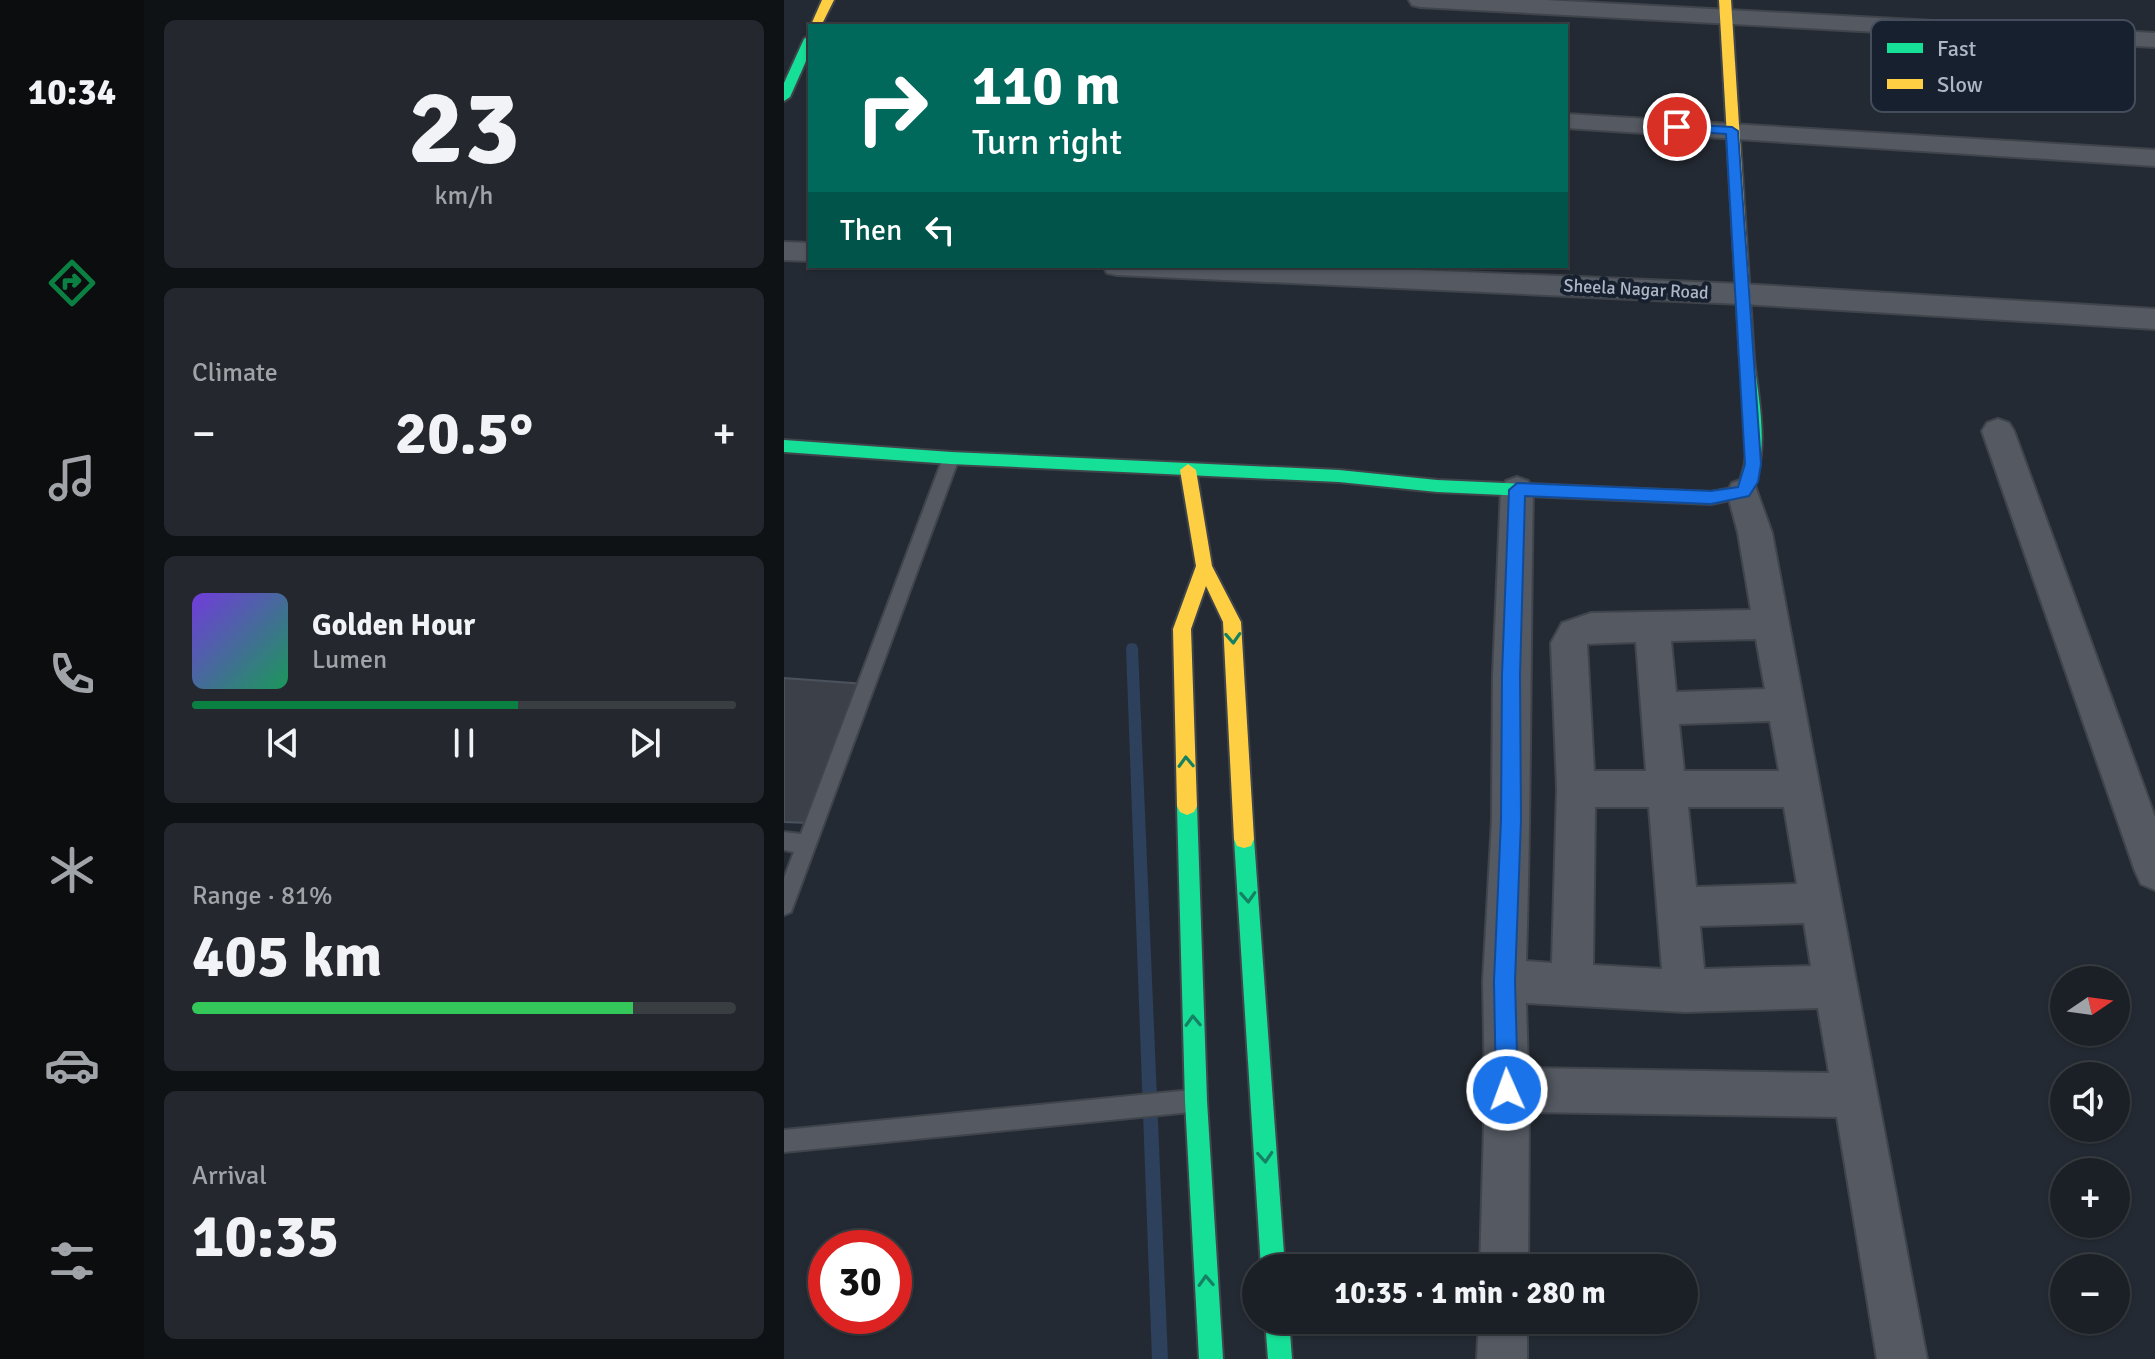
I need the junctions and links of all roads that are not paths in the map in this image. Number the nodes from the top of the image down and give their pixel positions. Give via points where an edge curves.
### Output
1 (828, 0) edge
2 (1420, 0) edge
3 (1725, 8) edge
4 (1886, 20) edge
5 (816, 24) edge
6 (2135, 39) edge
7 (2155, 40) edge
8 (808, 45) edge
9 (796, 84) edge
10 (1568, 121) edge
11 (1732, 131) junction
12 (2155, 158) edge
13 (784, 251) edge
14 (808, 252) edge
15 (1162, 268) edge
16 (1741, 294) junction
17 (2155, 319) edge
18 (1998, 431) dead end
19 (784, 446) edge
20 (951, 458) junction
21 (1188, 470) junction
22 (1517, 490) junction
23 (1743, 492) junction
24 (1204, 566) junction
25 (1771, 624) junction
26 (1652, 627) junction
27 (1785, 704) junction
28 (1661, 709) junction
29 (1576, 789) junction
30 (1801, 789) junction
31 (1668, 790) junction
32 (784, 841) edge
33 (808, 844) junction
34 (2155, 871) edge
35 (1821, 903) junction
36 (784, 905) edge
37 (1679, 907) junction
38 (1504, 981) junction
39 (1572, 985) junction
40 (1836, 986) junction
41 (1685, 991) junction
42 (1507, 1090) junction
43 (1855, 1095) junction
44 (1196, 1101) junction
45 (784, 1141) edge
46 (1272, 1254) edge
47 (1504, 1254) edge
48 (1278, 1334) edge
49 (1503, 1334) edge
50 (1211, 1359) edge
51 (1280, 1359) edge
52 (1502, 1359) edge
53 (1902, 1359) edge

1 - 5 street
2 - 3 street
3 - 4 street
3 - 11 street
6 - 7 street
8 - 9 street
10 - 11 street
11 - 12 street
11 - 16 street
13 - 14 street
15 - 16 street, Sheela Nagar Road
16 - 17 street, Sheela Nagar Road
16 - 23 street via 1753,464
18 - 34 street
19 - 20 street
20 - 21 street
20 - 33 lane
21 - 22 street
21 - 24 street
22 - 23 street via 1711,498
22 - 38 street
23 - 25 street
44 -> 24 street via 1182,629
24 -> 46 street via 1232,622
25 - 26 street
25 - 27 street
26 - 28 street
26 - 29 street via 1591,628 1574,633 1569,643
27 - 28 street
27 - 30 street
28 - 31 street
29 - 31 street
29 - 39 street
30 - 31 street
30 - 35 street
31 - 37 street
32 - 33 lane
33 - 36 lane
35 - 37 street
35 - 40 street
37 - 41 street
38 - 39 street
38 - 42 street
39 - 41 street
40 - 41 street
40 - 43 street
42 - 43 street
42 - 47 street
43 - 53 street
44 - 45 lane
50 -> 44 street
48 - 51 street
49 - 52 street

